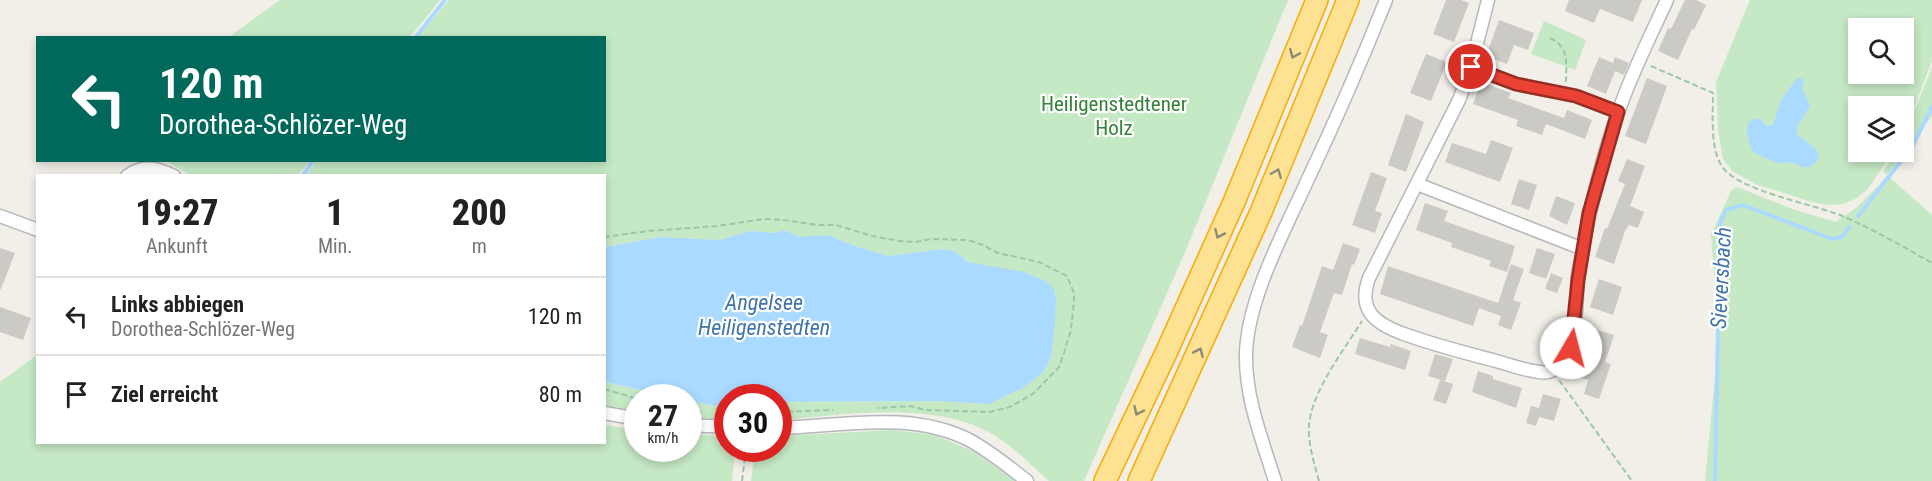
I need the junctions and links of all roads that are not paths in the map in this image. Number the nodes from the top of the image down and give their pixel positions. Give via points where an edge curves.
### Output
1 (1317, 0) edge
2 (1348, 0) edge
3 (1386, 0) edge
4 (1488, 0) edge
5 (1665, 1) edge
6 (1471, 67) junction
7 (1618, 112) junction
8 (130, 174) edge
9 (170, 174) edge
10 (1417, 184) junction
11 (0, 216) edge
12 (36, 229) edge
13 (1582, 249) junction
14 (606, 413) edge
15 (624, 417) edge
16 (792, 427) edge
17 (1028, 481) edge
18 (1105, 481) edge
19 (1139, 481) edge
20 (1275, 481) edge

1 -> 18 highway via 1234,202
19 -> 2 highway via 1261,212
3 - 20 street via 1270,265 1249,329 1246,354 1250,399
4 - 6 street
5 - 7 street
6 - 7 street via 1516,84 1566,93
6 - 10 street via 1460,100
7 - 13 street
8 - 9 street via 136,169 156,168
10 - 13 street
10 - 13 street via 1368,283 1366,297 1370,314 1382,324 1413,337 1540,372 1552,370 1563,362 1571,348
11 - 12 street
14 - 15 street
16 - 17 street via 894,422 938,427 987,450

